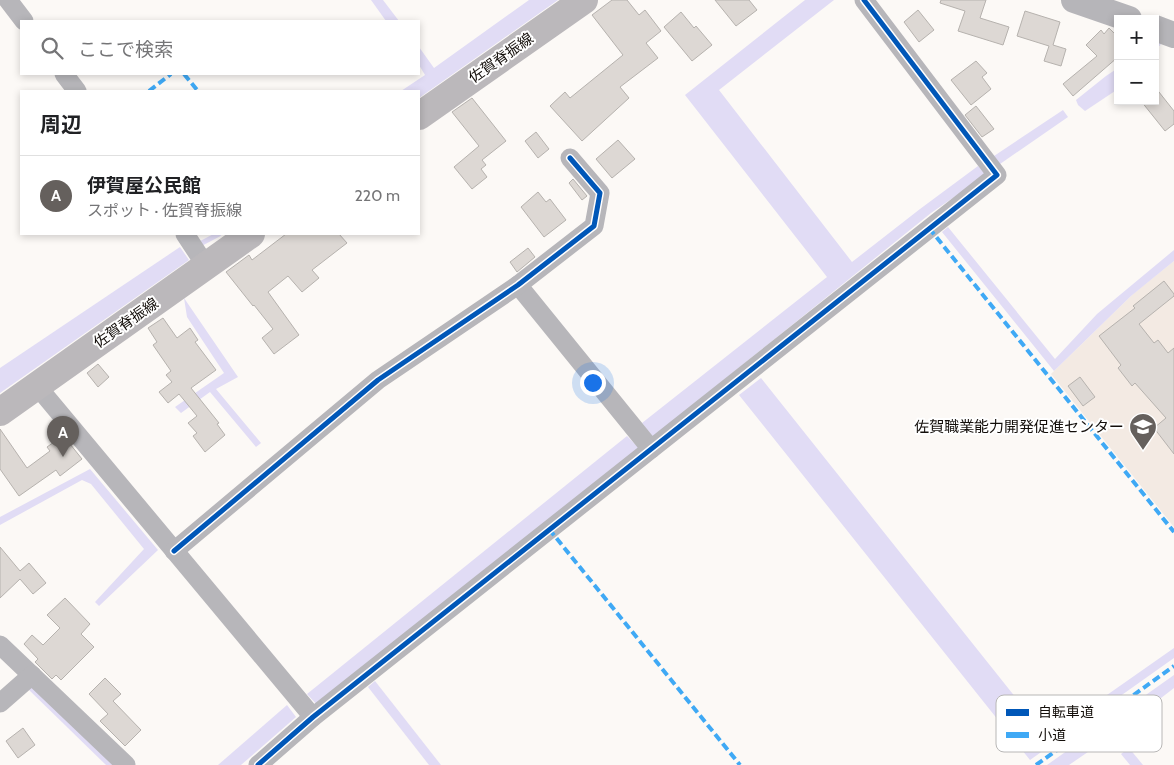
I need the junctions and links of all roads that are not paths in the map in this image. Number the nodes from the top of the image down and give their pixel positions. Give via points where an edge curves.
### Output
1 (8, 0) edge
2 (584, 0) edge
3 (864, 0) edge
4 (1074, 0) edge
5 (1117, 15) edge
6 (23, 20) edge
7 (1159, 29) edge
8 (1174, 34) edge
9 (65, 75) edge
10 (76, 90) edge
11 (420, 115) edge
12 (570, 158) dead end
13 (249, 235) edge
14 (187, 237) edge
15 (203, 262) junction
16 (518, 284) junction
17 (37, 386) junction
18 (0, 412) edge
19 (651, 449) junction
20 (174, 551) junction
21 (0, 645) edge
22 (26, 680) junction
23 (0, 703) edge
24 (305, 708) junction
25 (126, 765) edge
26 (258, 765) edge

1 - 6 street
2 - 11 main road, 佐賀脊振線
3 - 19 street via 997,175
4 - 5 main road
7 - 8 main road
9 - 10 street
12 - 16 street via 600,193 594,226
13 - 15 main road, 佐賀脊振線
14 - 15 street
15 - 17 main road, 佐賀脊振線
16 - 19 street
16 - 20 street via 378,380
17 - 18 main road, 佐賀脊振線
17 - 20 street
19 - 24 street via 363,677
20 - 24 street
21 - 22 street
22 - 23 street
22 - 25 street
24 - 26 street

